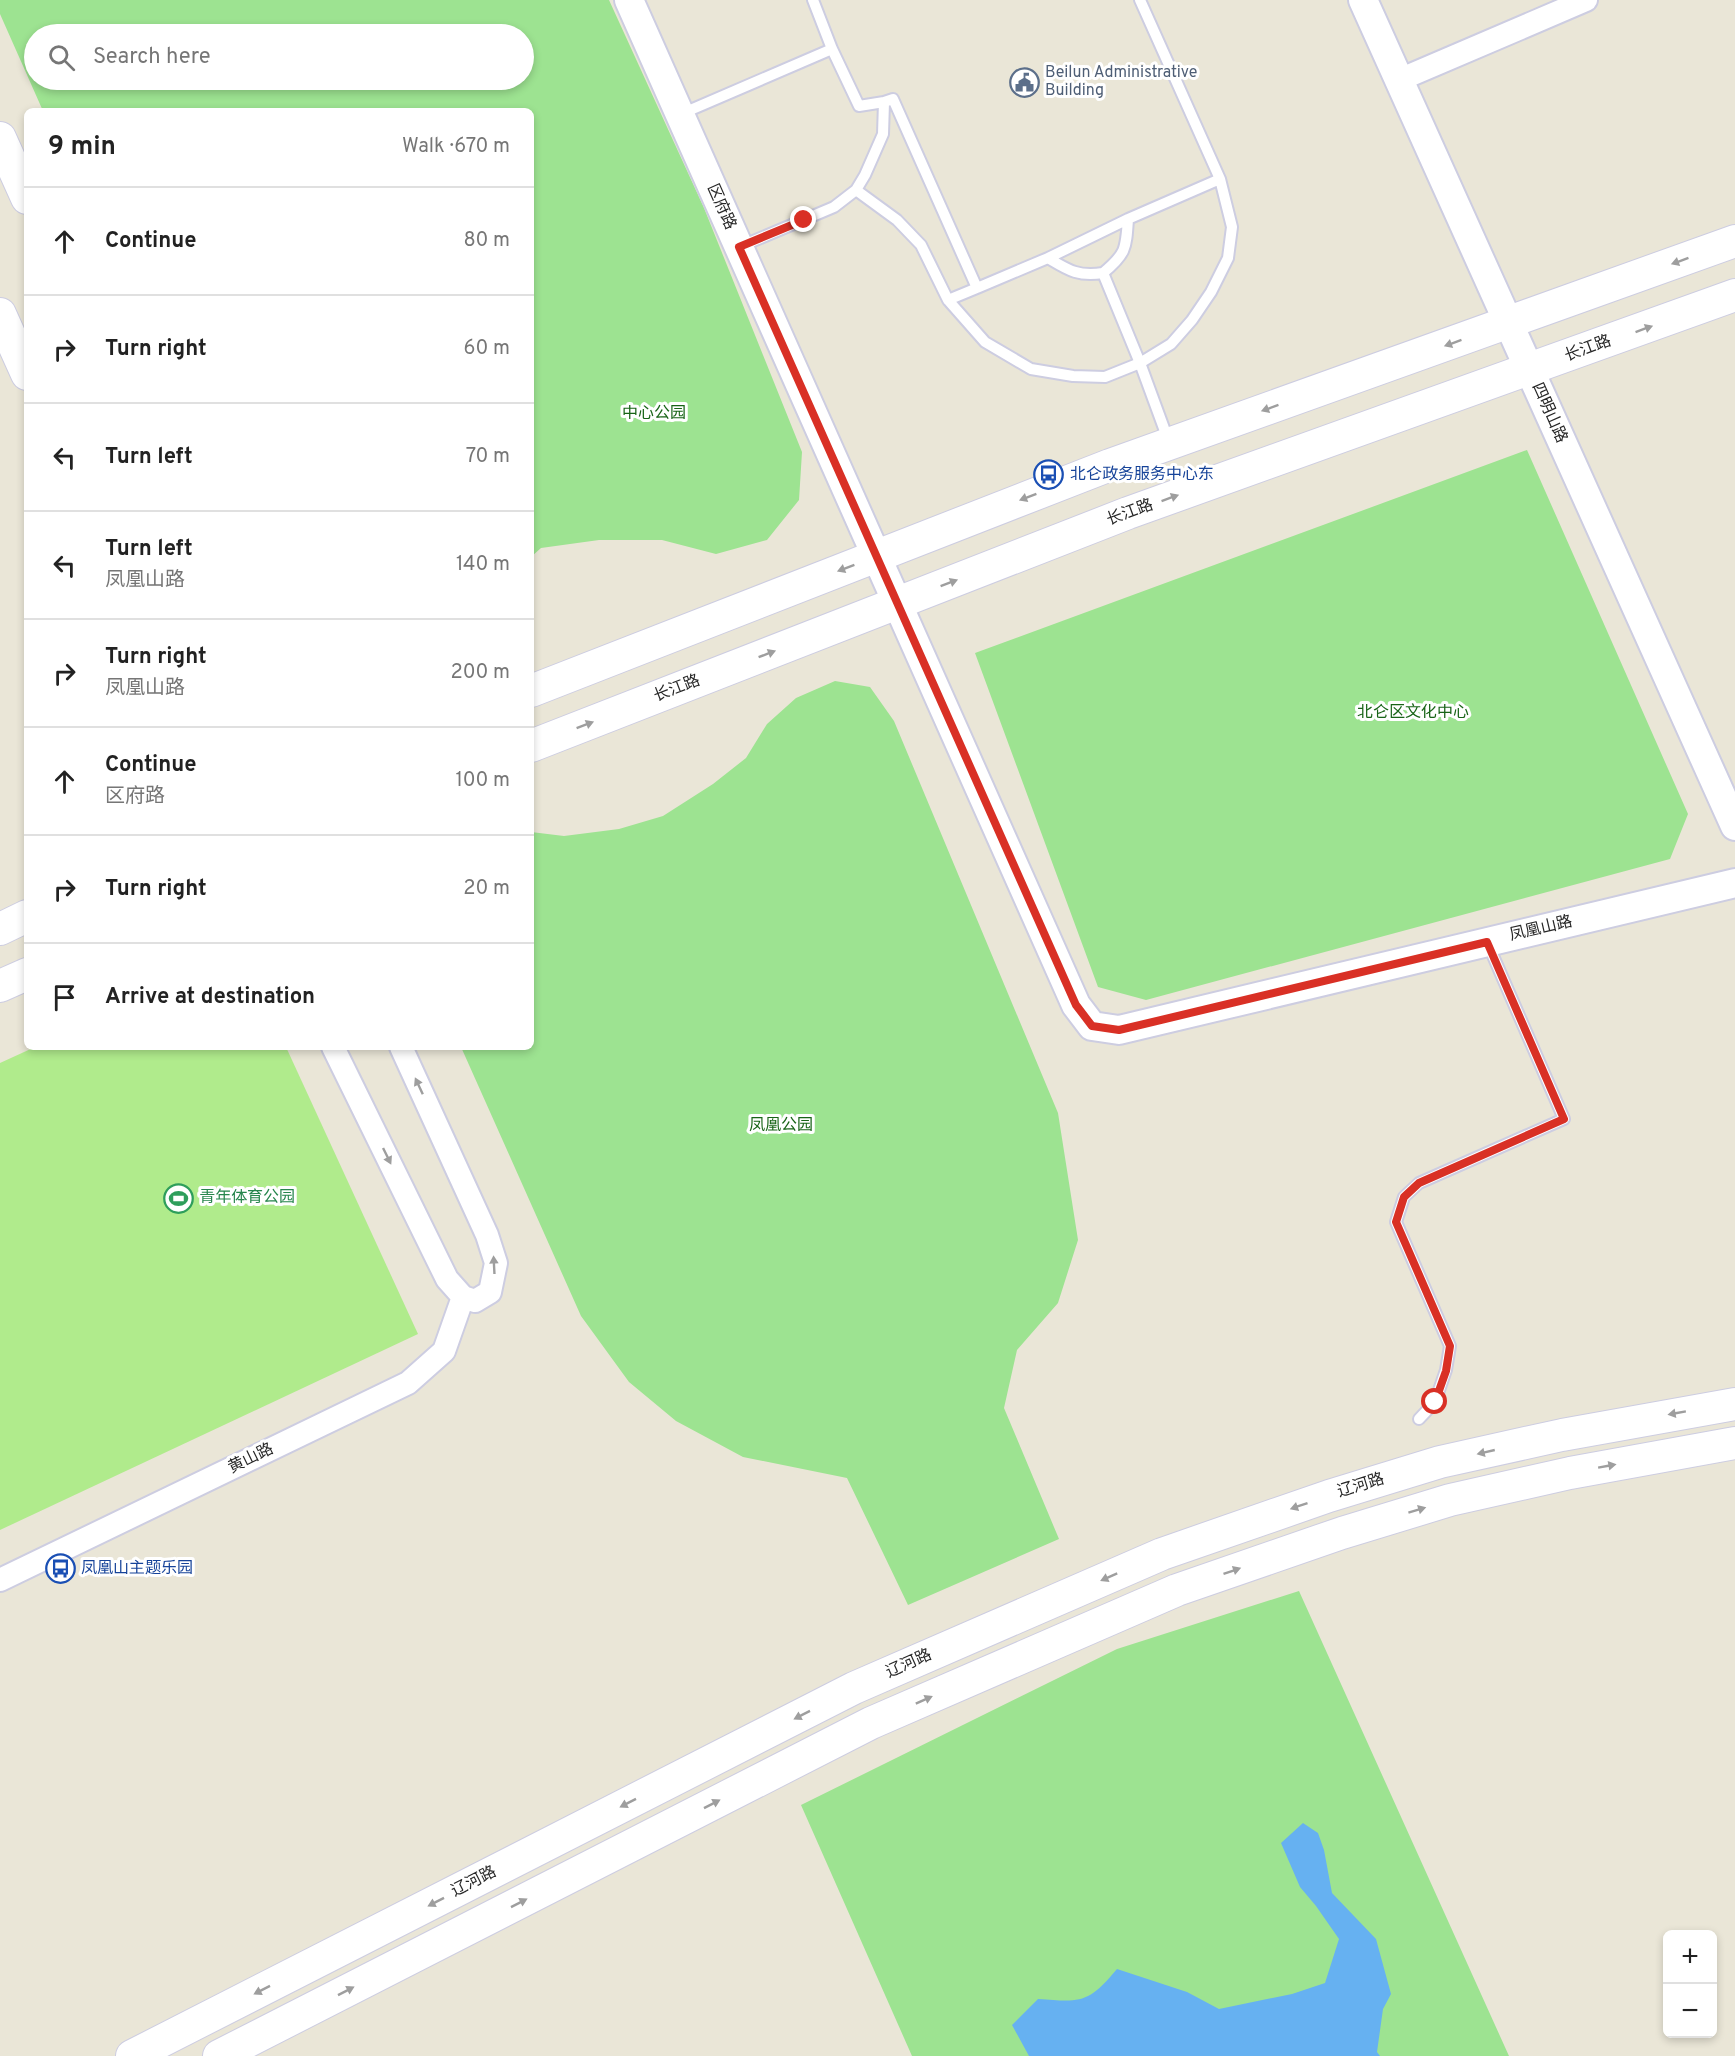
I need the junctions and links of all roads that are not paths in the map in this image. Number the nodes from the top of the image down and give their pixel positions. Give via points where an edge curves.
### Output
1 (629, 0) edge
2 (813, 0) edge
3 (1140, 0) edge
4 (1363, 0) edge
5 (1586, 0) edge
6 (832, 50) junction
7 (1399, 80) junction
8 (884, 102) junction
9 (680, 115) junction
10 (0, 138) edge
11 (1220, 179) junction
12 (856, 190) junction
13 (24, 191) edge
14 (1128, 219) junction
15 (1735, 241) edge
16 (739, 247) junction
17 (1048, 258) junction
18 (1103, 273) junction
19 (977, 288) junction
20 (1735, 295) edge
21 (948, 300) junction
22 (0, 314) edge
23 (1508, 323) junction
24 (1140, 363) junction
25 (24, 367) edge
26 (1529, 370) junction
27 (1170, 444) junction
28 (857, 512) joint
29 (877, 556) junction
30 (898, 603) junction
31 (534, 690) edge
32 (534, 745) edge
33 (1735, 826) edge
34 (1735, 883) edge
35 (24, 917) edge
36 (0, 929) edge
37 (1487, 942) junction
38 (24, 975) edge
39 (0, 986) edge
40 (334, 1050) edge
41 (402, 1050) edge
42 (463, 1297) junction
43 (1735, 1404) edge
44 (1419, 1419) dead end
45 (1735, 1443) edge
46 (0, 1580) edge
47 (132, 2056) edge
48 (219, 2056) edge

1 - 9 street, 区府路
2 - 6 lane
3 - 11 lane
4 - 7 street, 四明山路
5 - 7 street
6 - 8 lane via 859,106
6 - 9 lane
7 - 23 street, 四明山路
8 - 12 lane via 883,134
8 - 19 lane via 893,99
9 - 16 street, 区府路
10 - 13 main road
11 - 14 lane
11 - 24 lane via 1232,226 1228,258 1192,320 1171,344
12 - 16 lane via 834,207
12 - 21 lane via 897,220 921,245
14 - 17 lane
14 - 18 lane via 1127,246 1118,261
15 -> 23 main road
16 - 28 street, 区府路
17 - 18 lane via 1070,271
17 - 19 lane
18 - 24 lane
19 - 21 lane
26 -> 20 main road, 长江路
21 - 24 lane via 985,342 1031,369 1105,377
22 - 25 main road
23 - 26 street, 四明山路
23 -> 27 main road
24 - 27 lane
30 -> 26 main road, 长江路 via 1128,513
26 - 33 street, 四明山路
27 -> 29 main road
28 - 29 street, 凤凰山路
29 - 30 street, 凤凰山路
29 -> 31 main road
32 -> 30 main road, 长江路
30 - 37 street, 凤凰山路 via 1076,1005 1092,1026 1119,1030
34 - 37 street, 凤凰山路
35 - 36 main road
37 - 44 lane via 1564,1119 1419,1183 1404,1197 1396,1222 1450,1346 1435,1402
38 - 39 main road
40 -> 42 street via 447,1279
42 -> 41 street via 475,1301 490,1292 496,1263 487,1235
42 - 46 street, 黄山路 via 444,1351 408,1383
43 -> 47 main road, 辽河路 via 1440,1462 1162,1554 854,1688
48 -> 45 main road via 871,1724 1177,1590 1450,1500

